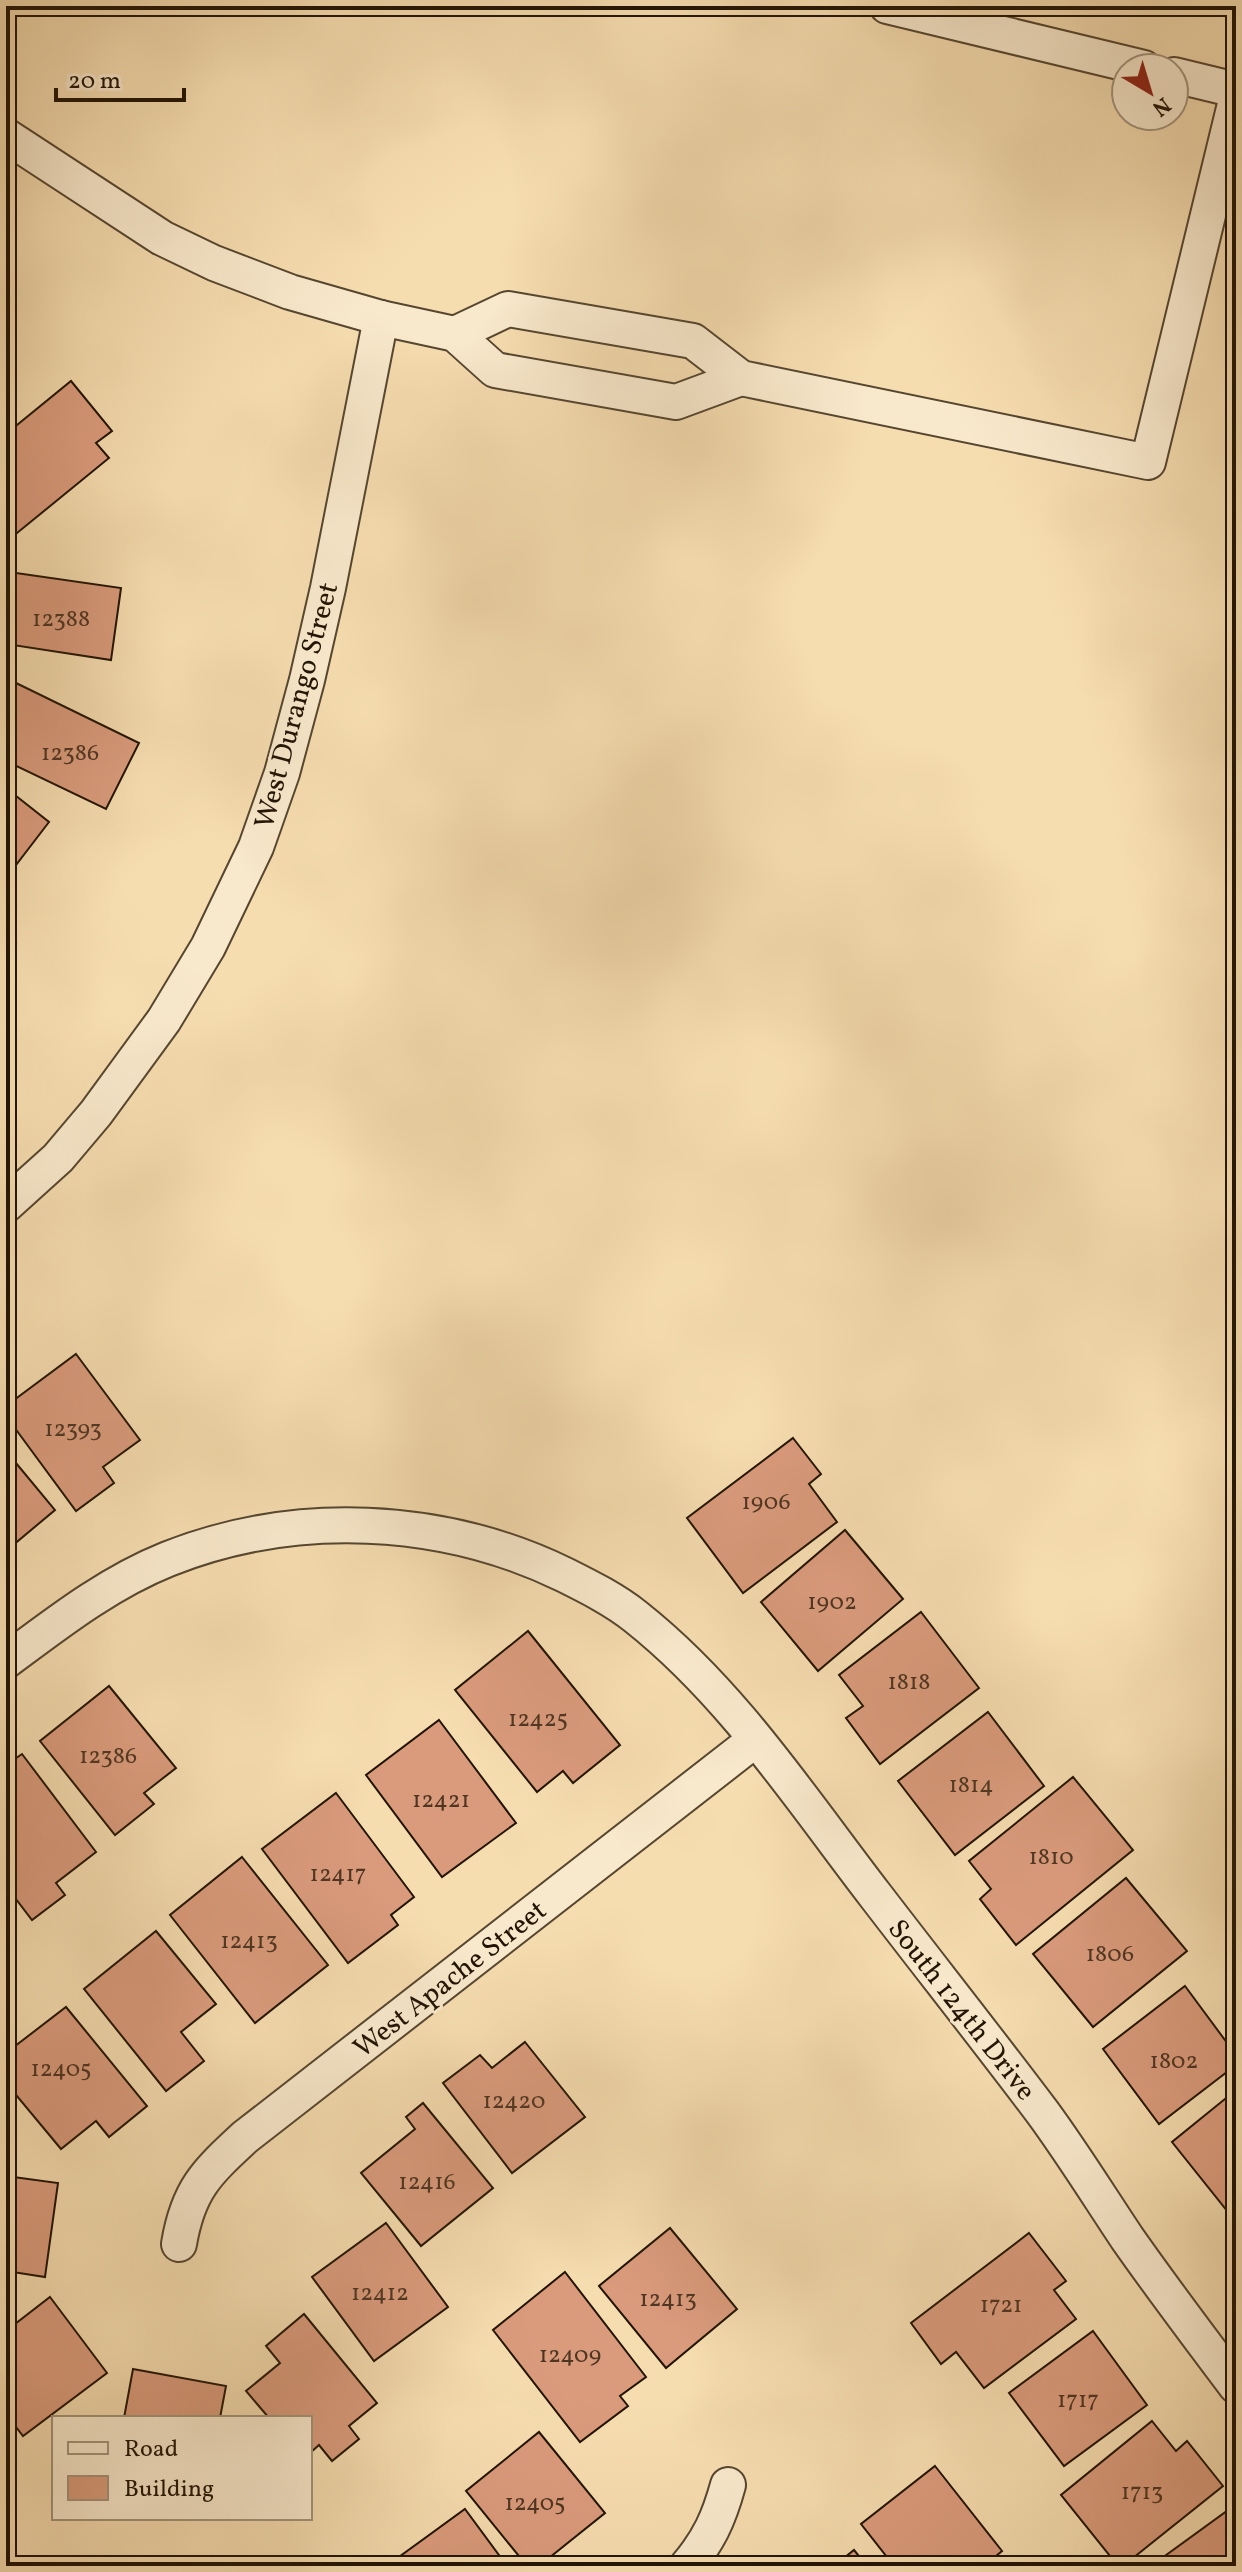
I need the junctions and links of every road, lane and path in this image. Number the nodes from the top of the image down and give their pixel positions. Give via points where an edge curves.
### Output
1 (887, 6) edge
2 (1110, 60) edge
3 (1190, 79) edge
4 (1236, 90) edge
5 (1236, 100) edge
6 (6, 136) edge
7 (381, 318) junction
8 (455, 334) junction
9 (741, 378) junction
10 (6, 1205) edge
11 (6, 1661) edge
12 (755, 1740) junction
13 (179, 2244) dead end
14 (1236, 2386) edge
15 (728, 2485) dead end
16 (687, 2566) edge

1 - 2 street
3 - 4 street
5 - 9 street via 1148,462
6 - 7 street via 162,238 290,292
7 - 8 street
7 - 10 street, West Durango Street via 307,680 256,847 208,947 164,1020 58,1158
8 - 9 street via 495,370 676,402
8 - 9 street via 508,309 693,341
11 - 12 street, South 124th Drive via 115,1584 166,1560 269,1530 382,1526 490,1545 589,1587 672,1647
12 - 13 street, West Apache Street via 245,2137 197,2186
12 - 14 street, South 124th Drive via 1045,2117
15 - 16 street via 710,2535

